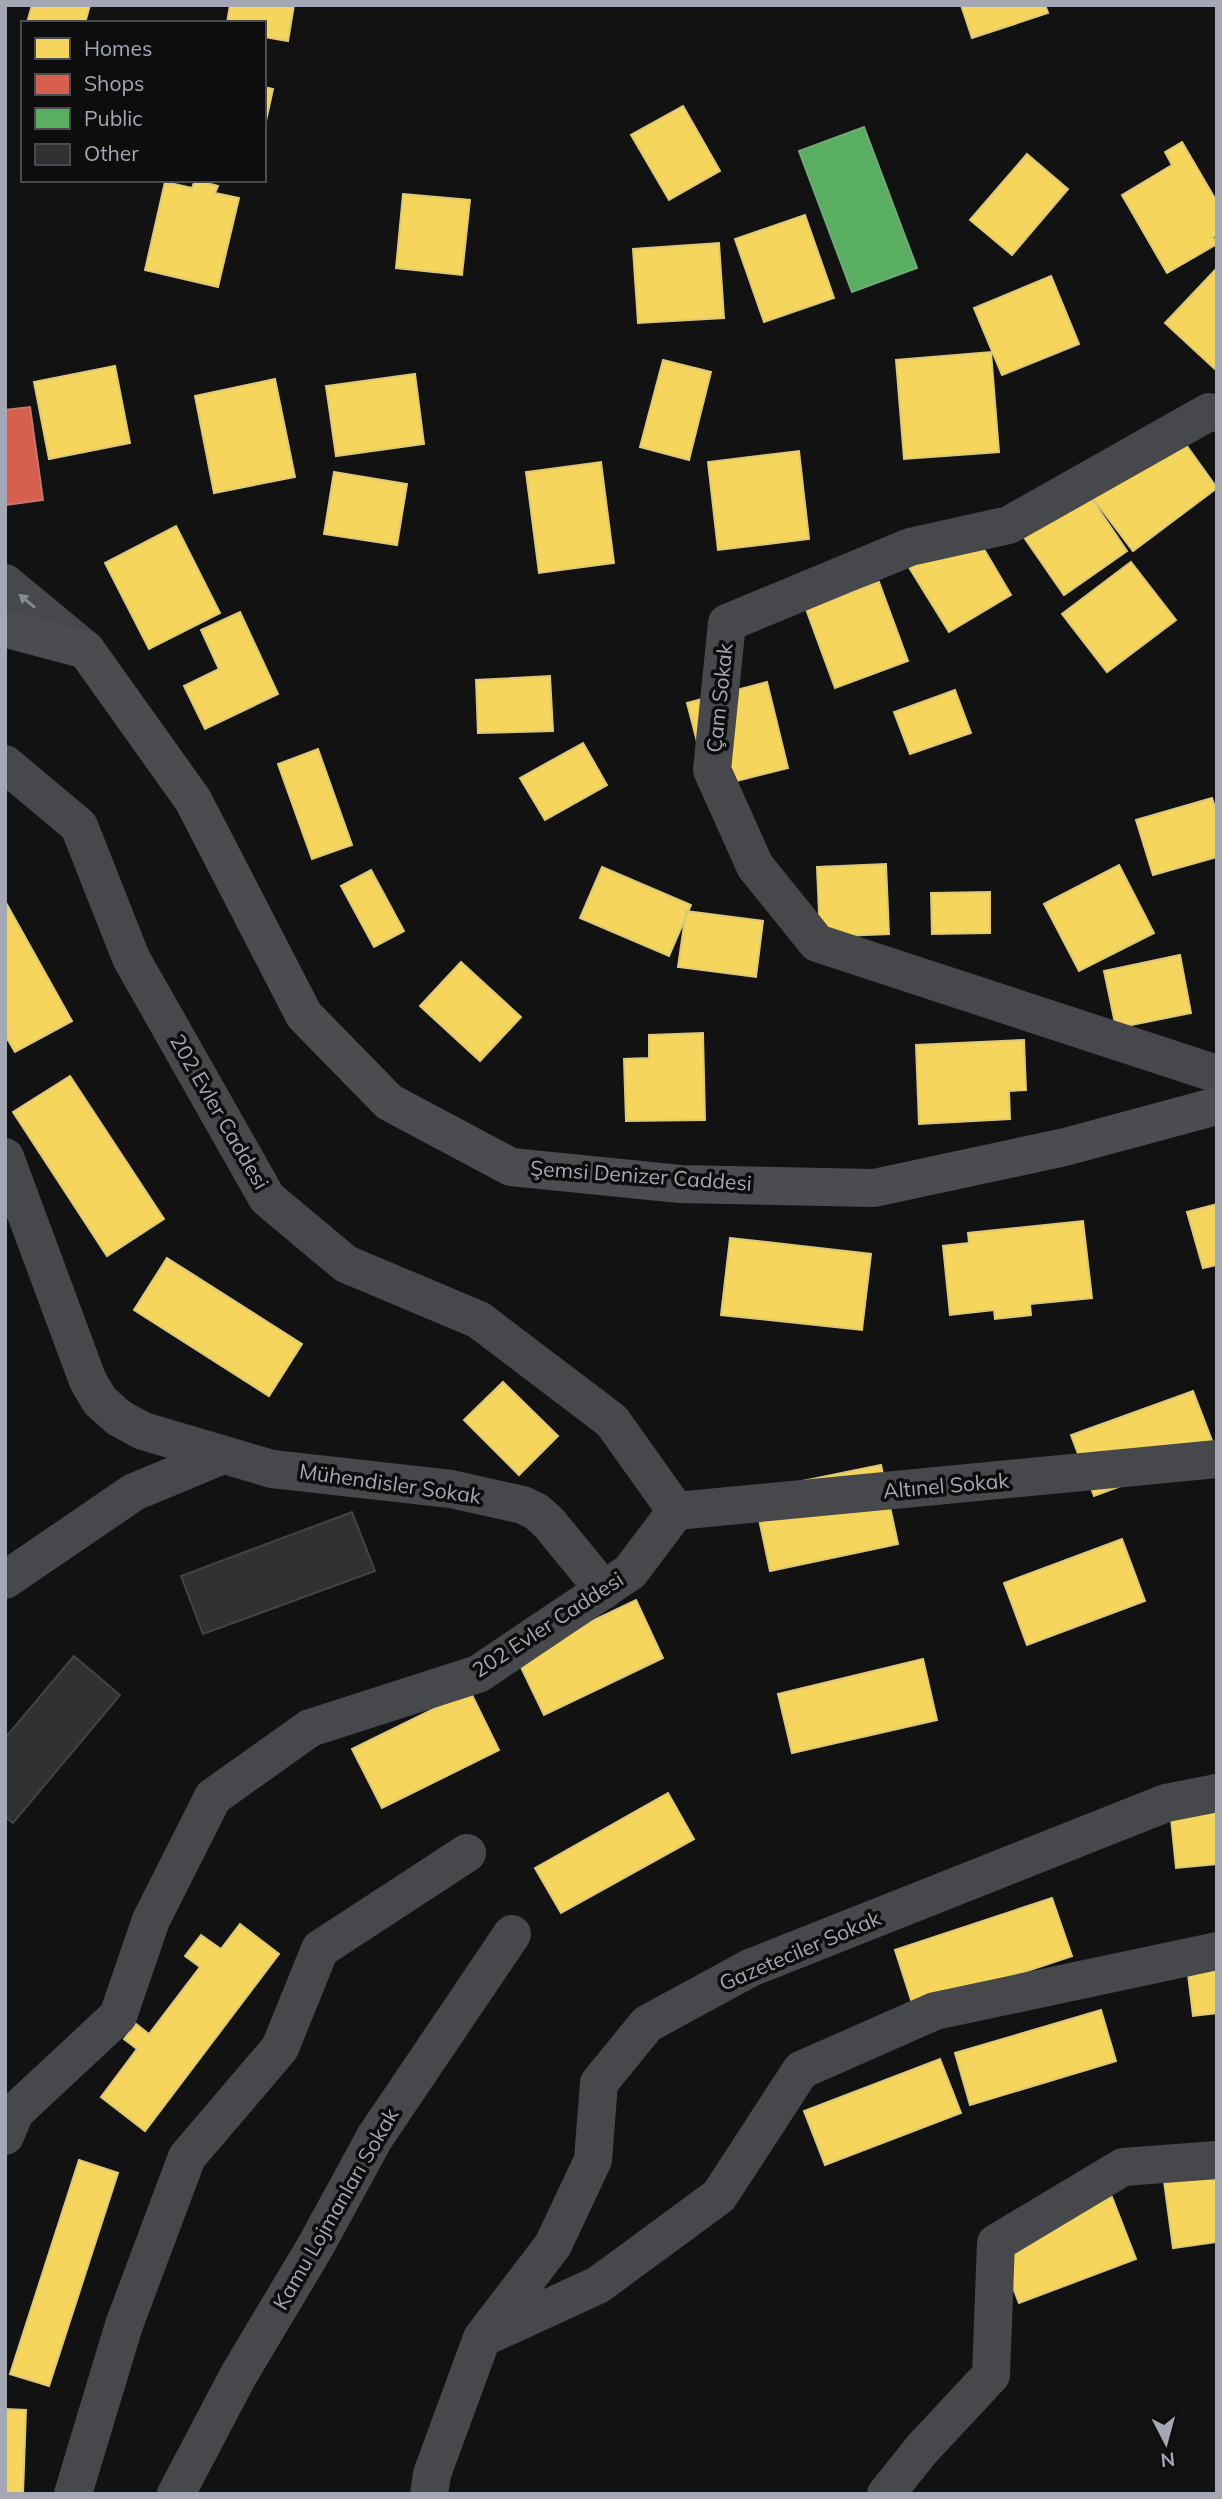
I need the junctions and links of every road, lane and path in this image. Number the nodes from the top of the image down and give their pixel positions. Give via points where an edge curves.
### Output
1 (1217, 413) edge
2 (5, 583) edge
3 (7, 629) dead end
4 (86, 650) junction
5 (7, 760) edge
6 (1217, 1074) edge
7 (1217, 1106) edge
8 (5, 1157) edge
9 (223, 1455) junction
10 (1217, 1459) edge
11 (676, 1511) junction
12 (5, 1580) edge
13 (604, 1590) junction
14 (1217, 1793) edge
15 (467, 1853) dead end
16 (512, 1934) dead end
17 (1217, 1951) edge
18 (5, 2136) edge
19 (1217, 2160) edge
20 (482, 2338) junction
21 (73, 2494) edge
22 (176, 2494) edge
23 (429, 2494) edge
24 (886, 2494) edge

1 - 6 street, Çam Sokak via 1209,412 1009,525 910,547 727,623 712,770 755,866 817,943
4 -> 2 street, Şemsi Denizer Caddesi
3 - 4 main road
4 - 7 main road, Şemsi Denizer Caddesi via 192,800 304,1016 389,1102 511,1167 680,1184 874,1188 1065,1147
5 - 11 street, 202 Evler Caddesi via 79,826 131,958 267,1198 346,1265 479,1320 612,1421
8 - 9 street, Mühendisler Sokak via 88,1381 100,1401 143,1432
9 - 12 street via 134,1492
9 - 13 street, Mühendisler Sokak via 272,1469 451,1489 523,1505 549,1523
10 - 11 street, Altınel Sokak
11 - 13 street, 202 Evler Caddesi via 630,1572
13 - 18 street, 202 Evler Caddesi via 478,1674 310,1728 213,1797 151,1920 118,2016 15,2112
14 - 20 street, Gazeteciler Sokak via 1166,1803 750,1968 647,2024 599,2083 593,2160 553,2245
15 - 21 street via 320,1950 280,2048 187,2157 124,2325
16 - 22 street, Kamu Lojmanları Sokak via 375,2137
17 - 20 street via 935,2011 801,2070 719,2196 598,2285
19 - 24 street via 1123,2167 996,2244 991,2375
20 - 23 street, Gazeteciler Sokak via 432,2474

